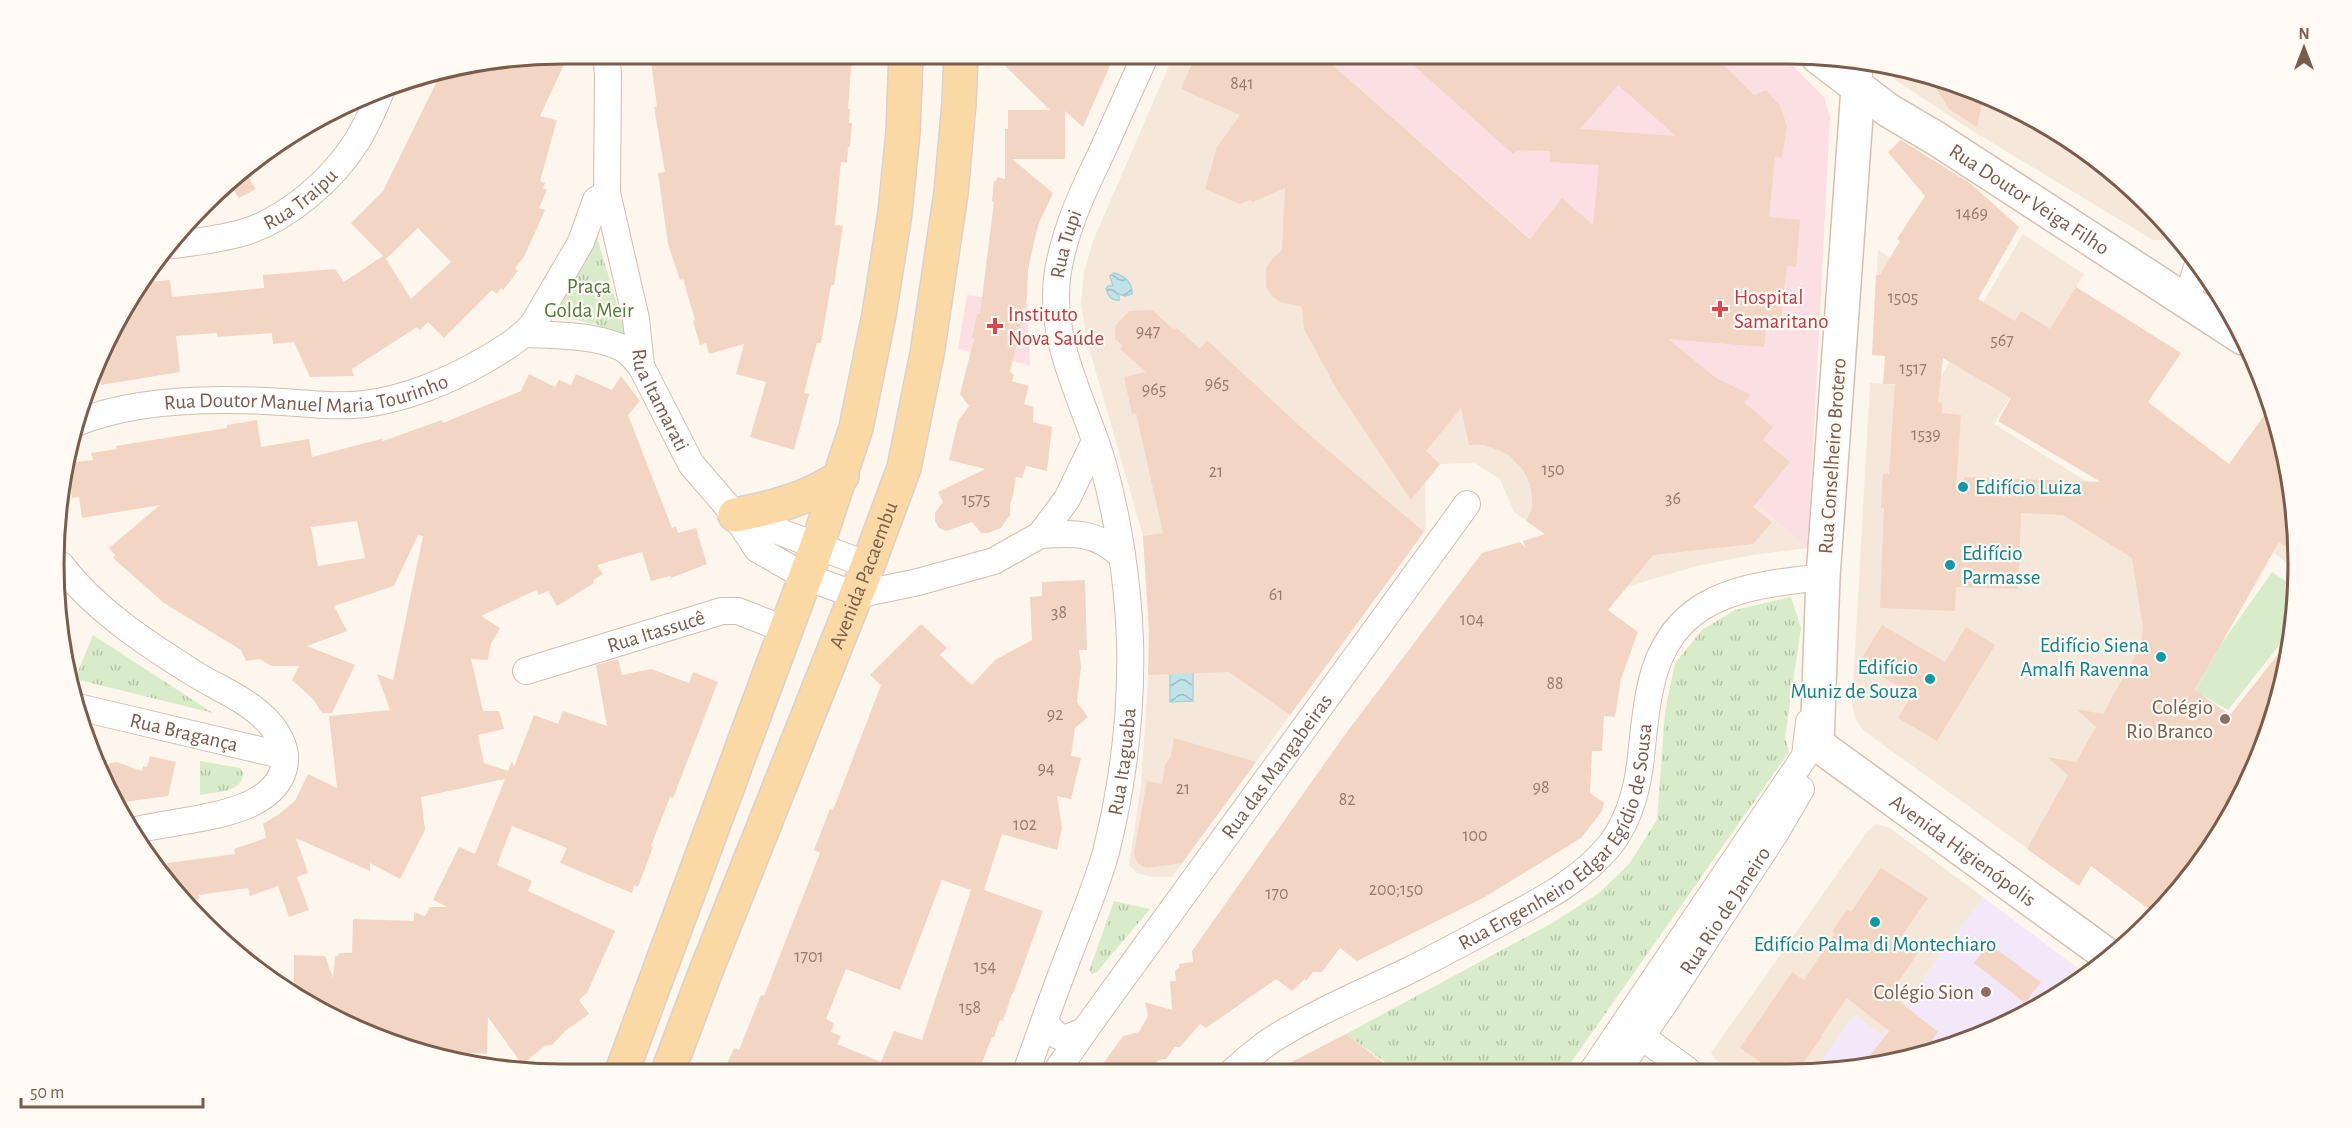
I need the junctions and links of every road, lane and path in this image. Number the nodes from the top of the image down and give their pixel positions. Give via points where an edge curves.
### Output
1 (607, 64) edge
2 (906, 64) edge
3 (961, 64) edge
4 (1141, 64) edge
5 (1843, 68) edge
6 (1859, 75) edge
7 (376, 102) edge
8 (607, 193) junction
9 (181, 244) edge
10 (2195, 275) edge
11 (2186, 302) junction
12 (2229, 329) edge
13 (525, 334) junction
14 (641, 366) junction
15 (87, 419) edge
16 (1095, 441) junction
17 (842, 476) junction
18 (1467, 504) dead end
19 (735, 515) junction
20 (1040, 535) junction
21 (818, 546) junction
22 (1122, 556) junction
23 (64, 569) edge
24 (806, 577) junction
25 (1823, 577) junction
26 (862, 580) junction
27 (786, 630) junction
28 (526, 671) dead end
29 (1814, 687) dead end
30 (87, 709) edge
31 (1817, 744) junction
32 (285, 756) junction
33 (141, 829) edge
34 (2103, 952) edge
35 (1045, 1021) junction
36 (1085, 1030) junction
37 (1641, 1036) junction
38 (625, 1064) edge
39 (671, 1064) edge
40 (1029, 1064) edge
41 (1062, 1064) edge
42 (1242, 1064) edge
43 (1598, 1064) edge
44 (1622, 1064) edge
45 (1680, 1064) edge

1 - 8 street, Rua Itamarati
2 - 17 main road via 895,213 879,315
3 - 26 main road, Avenida Pacaembu via 951,193 927,354 904,468
4 - 16 street, Rua Tupi via 1077,204 1058,273 1056,312 1060,341
5 - 6 street, Rua Doutor Veiga Filho
6 - 11 street, Rua Doutor Veiga Filho via 1888,110
6 - 25 street, Rua Conselheiro Brotero
7 - 9 street, Rua Traipu via 358,140 312,194 247,231
8 - 13 street via 596,200 581,242
8 - 14 street, Rua Itamarati via 636,319
10 - 11 street
11 - 12 street, Rua Doutor Veiga Filho
13 - 14 street via 606,344 625,350
13 - 15 street, Rua Doutor Manuel Maria Tourinho via 469,370 386,400 332,405 196,400
14 - 19 street, Rua Itamarati via 691,464
16 - 20 street via 1068,499
16 - 22 street, Rua Itaguaba
17 - 19 main road via 802,498
17 - 21 main road
18 - 36 street, Rua das Mangabeiras
19 - 21 street, Rua Itamarati
19 - 24 street, Rua Itamarati via 758,549
20 - 22 street via 1088,535
20 - 26 street via 994,561 918,582
21 - 24 main road
21 - 26 street, Rua Itamarati
22 - 35 street, Rua Itaguaba via 1130,640 1128,712 1118,794 1106,852 1087,912
23 - 32 street via 124,626 257,712 275,730
24 - 26 street, Rua Itamarati
24 - 27 main road
25 - 31 street, Rua Conselheiro Brotero
25 - 42 street, Rua Engenheiro Edgar Egídio de Sousa via 1756,586 1723,595 1680,625 1659,659 1650,687 1638,778 1626,820 1589,868 1536,903 1411,970 1308,1018
26 - 39 main road, Avenida Pacaembu
27 - 28 street, Rua Itassucê via 738,611 722,611
27 - 38 main road
29 - 43 street via 1805,756
30 - 32 street, Rua Bragança
31 - 34 street, Avenida Higienópolis
31 - 37 street, Rua Rio de Janeiro via 1806,778 1776,832
32 - 33 street via 280,781 271,792 251,803
35 - 36 street via 1062,1038
35 - 40 street, Rua Itaguaba
36 - 41 street, Rua das Mangabeiras
37 - 44 street, Rua Rio de Janeiro
37 - 45 street

